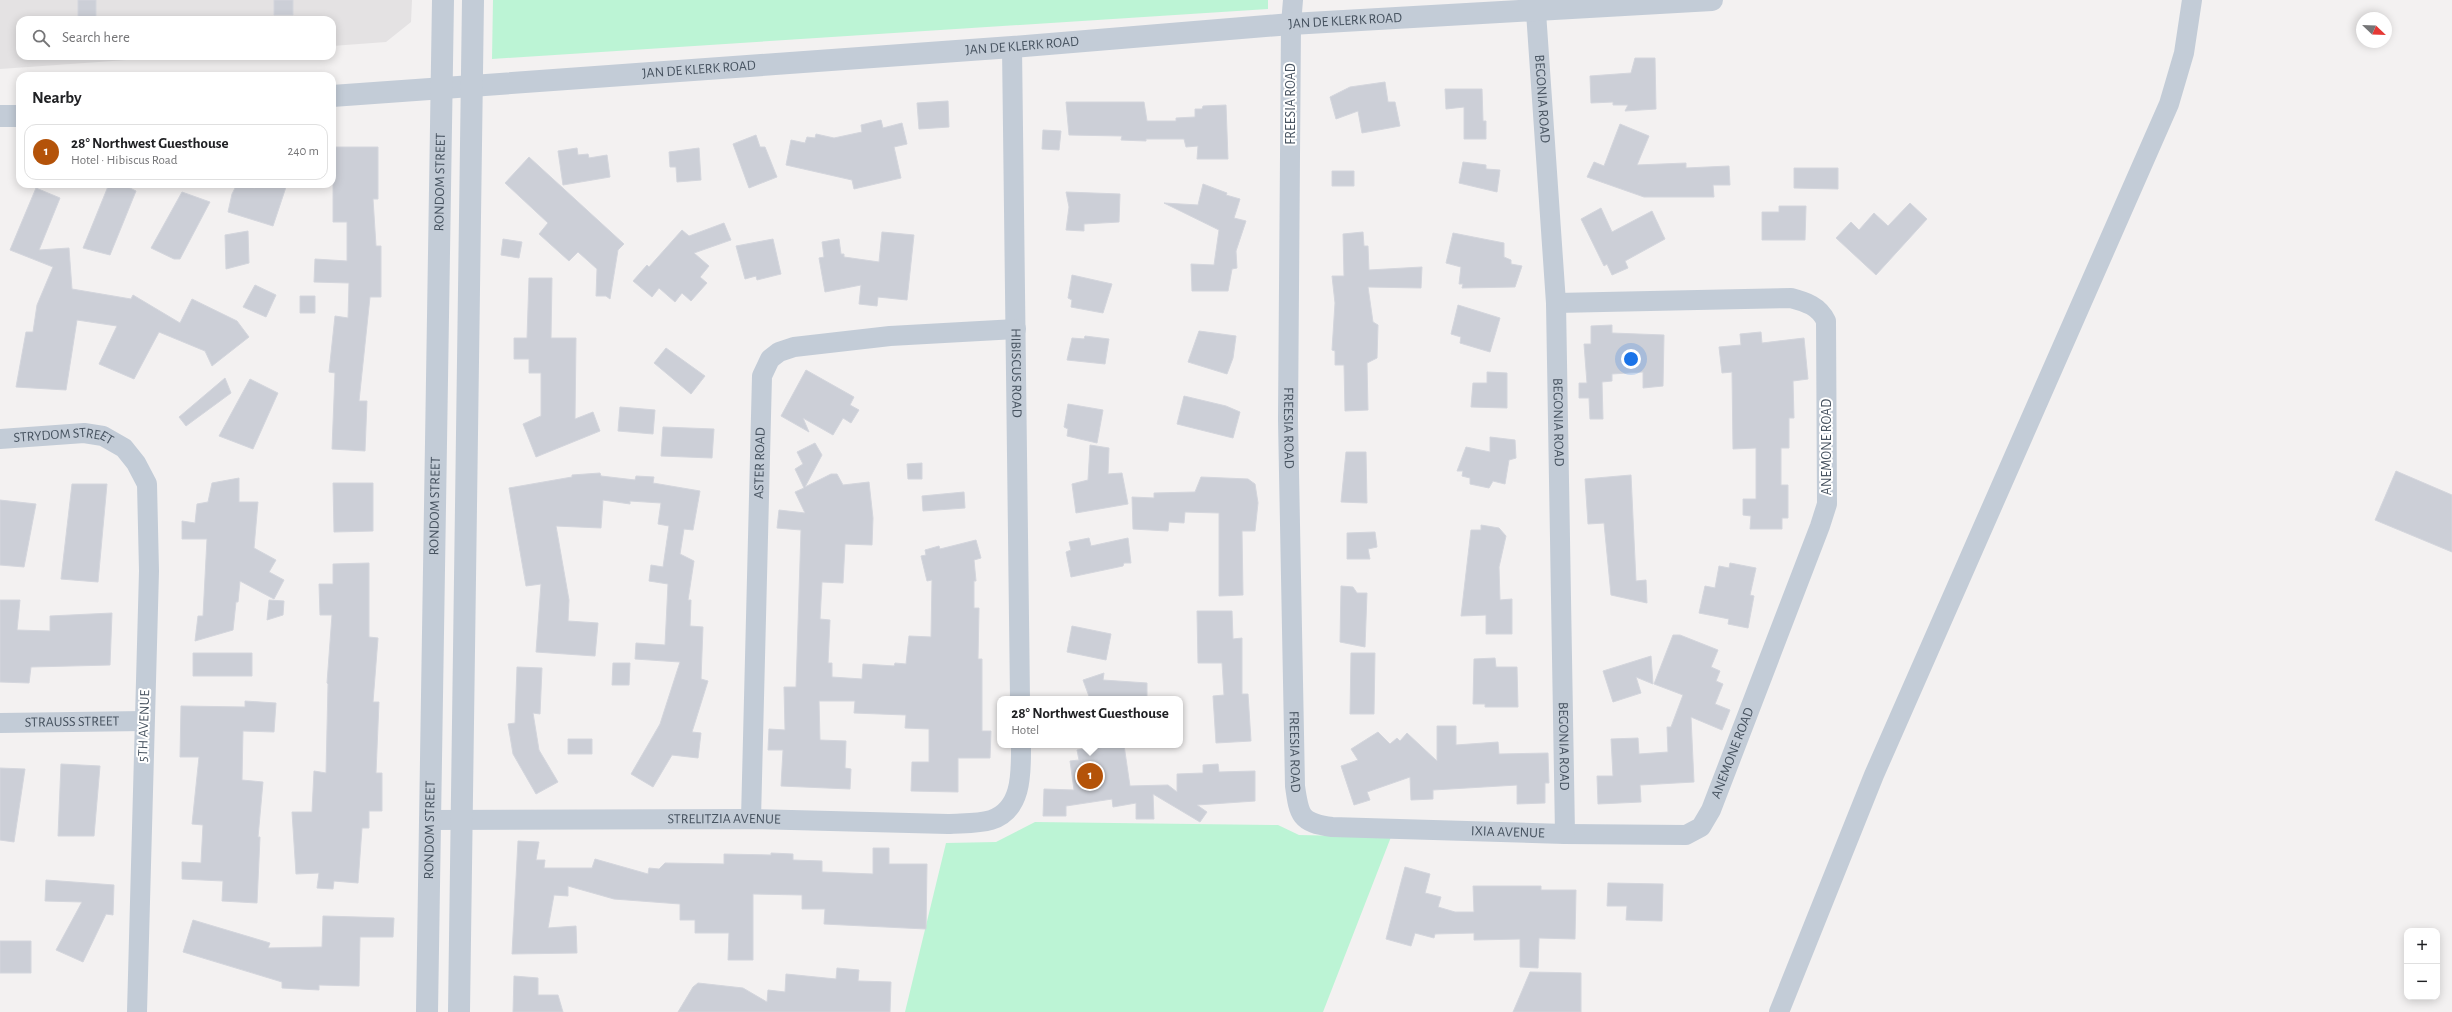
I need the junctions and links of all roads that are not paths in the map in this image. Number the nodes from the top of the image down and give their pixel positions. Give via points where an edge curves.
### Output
1 (443, 0) edge
2 (473, 0) edge
3 (1293, 0) edge
4 (1712, 0) edge
5 (2192, 0) edge
6 (1536, 12) junction
7 (1291, 24) junction
8 (1012, 47) junction
9 (472, 84) junction
10 (441, 86) junction
11 (336, 96) edge
12 (0, 116) edge
13 (16, 116) edge
14 (1556, 303) junction
15 (1016, 329) junction
16 (0, 439) edge
17 (124, 448) joint
18 (1020, 696) edge
19 (144, 721) junction
20 (0, 723) edge
21 (1021, 748) edge
22 (751, 819) junction
23 (429, 820) junction
24 (463, 820) junction
25 (1313, 824) joint
26 (1701, 827) joint
27 (1565, 834) junction
28 (137, 1012) edge
29 (426, 1012) edge
30 (459, 1012) edge
31 (1779, 1012) edge

1 - 10 street, RONDOM STREET
2 - 9 street
3 - 7 street, FREESIA ROAD
4 - 6 street, JAN DE KLERK ROAD
5 - 31 street via 2184,53 2169,104 1874,775
6 - 7 street, JAN DE KLERK ROAD
6 - 14 street, BEGONIA ROAD
7 - 8 street, JAN DE KLERK ROAD
7 - 25 street, FREESIA ROAD via 1288,420 1295,786 1300,812
8 - 9 street, JAN DE KLERK ROAD
8 - 15 street, HIBISCUS ROAD
9 - 10 street, JAN DE KLERK ROAD
9 - 24 street
10 - 11 street, JAN DE KLERK ROAD
10 - 23 street, RONDOM STREET
12 - 13 street
14 - 26 street, ANEMONE ROAD via 1792,298 1814,306 1823,314 1826,321 1828,422 1825,509 1711,810
14 - 27 street, BEGONIA ROAD
15 - 18 street, HIBISCUS ROAD
15 - 22 street, ASTER ROAD via 890,336 794,346 774,356 764,369 758,491
16 - 17 street, STRYDOM STREET via 84,433 103,436
17 - 19 street, 5TH AVENUE via 143,474 148,496 149,571
19 - 20 street, STRAUSS STREET
19 - 28 street, 5TH AVENUE
21 - 22 street, STRELITZIA AVENUE via 1020,785 1012,803 991,820 948,824
22 - 24 street, STRELITZIA AVENUE
23 - 24 street, STRELITZIA AVENUE
23 - 29 street, RONDOM STREET
24 - 30 street
25 - 27 street, IXIA AVENUE via 1332,827
26 - 27 street, IXIA AVENUE via 1686,835

